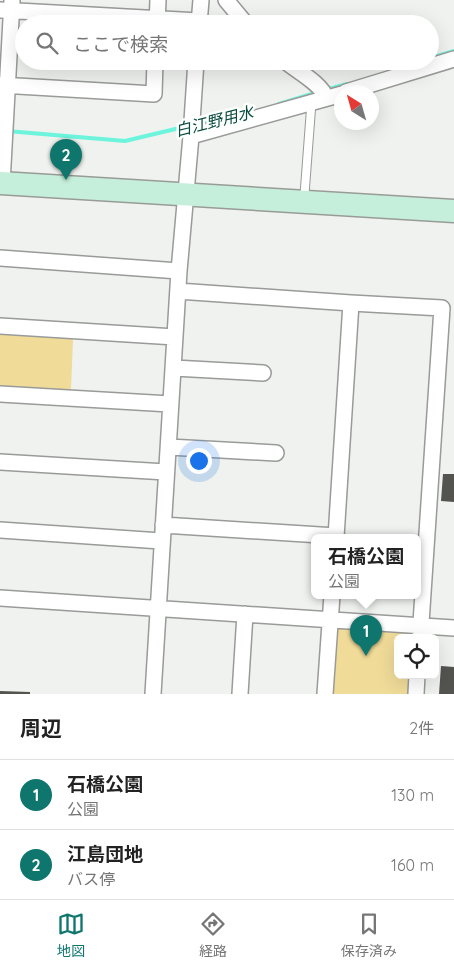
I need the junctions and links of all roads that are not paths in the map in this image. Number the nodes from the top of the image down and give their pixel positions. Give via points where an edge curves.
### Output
1 (158, 0) edge
2 (201, 0) edge
3 (226, 0) edge
4 (8, 7) edge
5 (93, 15) edge
6 (157, 15) edge
7 (200, 15) edge
8 (238, 15) edge
9 (454, 60) edge
10 (439, 64) edge
11 (155, 70) edge
12 (195, 70) edge
13 (296, 70) edge
14 (420, 70) edge
15 (4, 85) edge
16 (370, 85) edge
17 (323, 93) junction
18 (334, 94) edge
19 (308, 103) junction
20 (191, 129) junction
21 (1, 183) edge
22 (185, 194) junction
23 (304, 201) junction
24 (454, 211) edge
25 (0, 258) edge
26 (179, 271) junction
27 (178, 291) junction
28 (351, 304) junction
29 (0, 326) edge
30 (175, 337) junction
31 (174, 368) junction
32 (263, 373) dead end
33 (0, 394) edge
34 (170, 404) junction
35 (169, 447) junction
36 (276, 453) dead end
37 (0, 462) edge
38 (166, 472) junction
39 (163, 525) junction
40 (0, 530) edge
41 (336, 534) edge
42 (311, 535) edge
43 (161, 541) junction
44 (0, 598) edge
45 (332, 599) edge
46 (158, 609) junction
47 (245, 614) junction
48 (330, 620) junction
49 (454, 628) edge
50 (420, 632) edge
51 (417, 679) edge
52 (153, 694) edge
53 (240, 694) edge
54 (325, 694) edge
55 (416, 694) edge

1 - 6 street
2 - 7 street
3 - 8 street
4 - 5 street
4 - 15 street
9 - 10 street
11 - 15 street via 154,94
12 - 20 street
13 - 17 street
14 - 16 street
15 - 21 street via 6,122
17 - 18 street
17 - 19 street
19 - 20 street
19 - 23 lane via 311,109
20 - 22 street
21 - 22 street
22 - 23 street
22 - 26 street
23 - 24 street
25 - 26 street
26 - 27 street
27 - 28 street
27 - 30 street
28 - 41 street
28 - 50 street via 442,308
29 - 30 street
30 - 31 street
31 - 32 street
31 - 34 street
33 - 34 street
34 - 35 street
35 - 36 street
35 - 38 street
37 - 38 street
38 - 39 street
39 - 42 street
39 - 43 street
40 - 43 street
43 - 46 street
44 - 46 street
45 - 48 street
46 - 47 street
46 - 52 street
47 - 48 street
47 - 53 street
48 - 50 street
48 - 54 street
49 - 50 street
51 - 55 street

